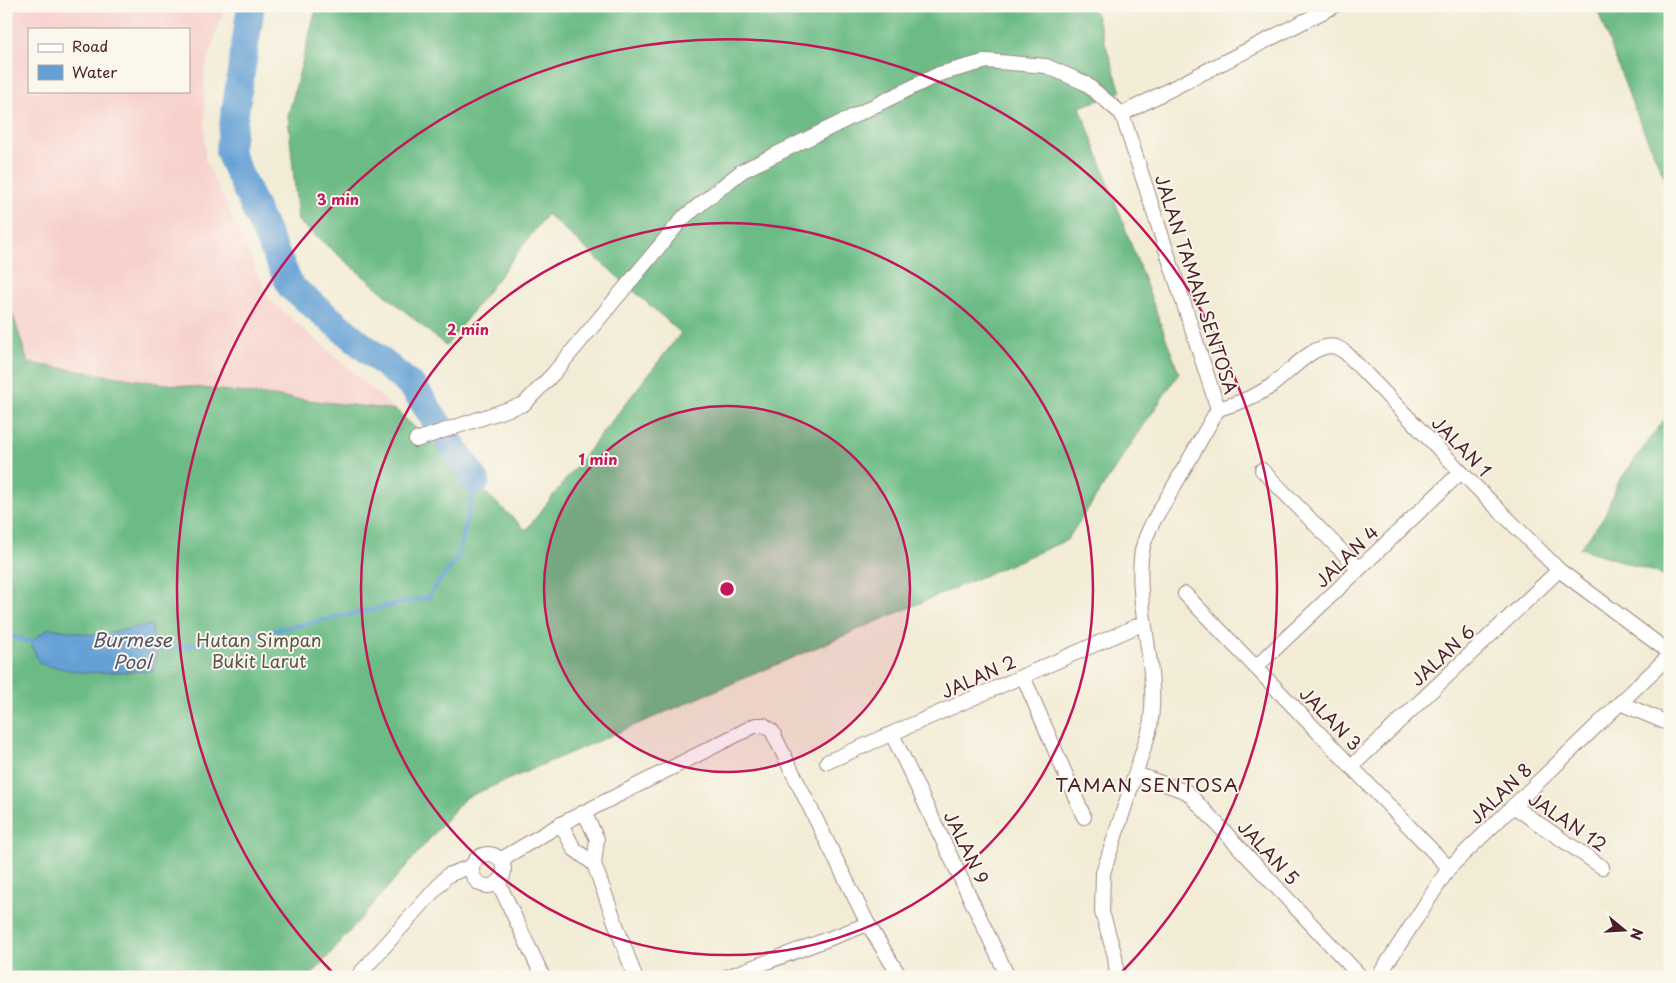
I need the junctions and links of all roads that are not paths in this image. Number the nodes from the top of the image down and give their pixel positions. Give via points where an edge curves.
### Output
1 (1334, 6) edge
2 (1122, 114) junction
3 (1218, 409) junction
4 (416, 440) dead end
5 (1262, 470) dead end
6 (1461, 472) junction
7 (1359, 570) junction
8 (1559, 570) junction
9 (1185, 594) dead end
10 (1144, 623) junction
11 (1670, 654) edge
12 (1256, 667) junction
13 (1023, 676) junction
14 (1620, 703) junction
15 (1670, 724) edge
16 (892, 734) junction
17 (827, 762) dead end
18 (1351, 766) junction
19 (1136, 774) junction
20 (1513, 806) junction
21 (584, 812) junction
22 (1084, 817) dead end
23 (561, 824) junction
24 (500, 860) junction
25 (594, 864) junction
26 (472, 866) junction
27 (1602, 867) dead end
28 (1449, 868) junction
29 (498, 882) junction
30 (868, 924) junction
31 (357, 977) edge
32 (543, 977) edge
33 (635, 977) edge
34 (727, 977) edge
35 (900, 977) edge
36 (1008, 977) edge
37 (1117, 977) edge
38 (1361, 977) edge
39 (1378, 977) edge

1 - 2 street
2 - 3 street, JALAN TAMAN SENTOSA
2 - 4 street via 1086,83 1046,66 987,61 939,74 742,172 683,218 553,374 524,404
3 - 6 street, JALAN 1 via 1237,404 1268,388 1305,357 1325,347 1336,347 1346,353
3 - 10 street, JALAN TAMAN SENTOSA via 1146,540 1141,556
5 - 7 street
6 - 7 street, JALAN 4
6 - 8 street, JALAN 1
7 - 12 street, JALAN 4
8 - 11 street, JALAN 1
8 - 18 street, JALAN 6
9 - 12 street, JALAN 3
10 - 13 street, JALAN 2
10 - 19 street, JALAN TAMAN SENTOSA via 1154,692 1153,715
11 - 14 street, JALAN 8
12 - 18 street, JALAN 3
13 - 16 street, JALAN 2
13 - 22 street
14 - 15 street
14 - 20 street, JALAN 8
16 - 17 street, JALAN 2
16 - 36 street, JALAN 9
18 - 28 street, JALAN 3
19 - 37 street, JALAN TAMAN SENTOSA via 1103,873 1102,912 1115,956
19 - 38 street, JALAN 5 via 1187,792
20 - 27 street, JALAN 12
20 - 28 street, JALAN 8
21 - 23 street
21 - 25 street via 597,839
21 - 30 street via 756,725 764,725 772,731
23 - 24 street
23 - 25 street via 574,849
24 - 26 street via 487,854 477,857
24 - 29 street via 503,874
25 - 33 street
26 - 29 street via 473,876 479,884 488,886
26 - 31 street via 448,875
28 - 39 street, JALAN 8
29 - 32 street
30 - 34 street
30 - 35 street

